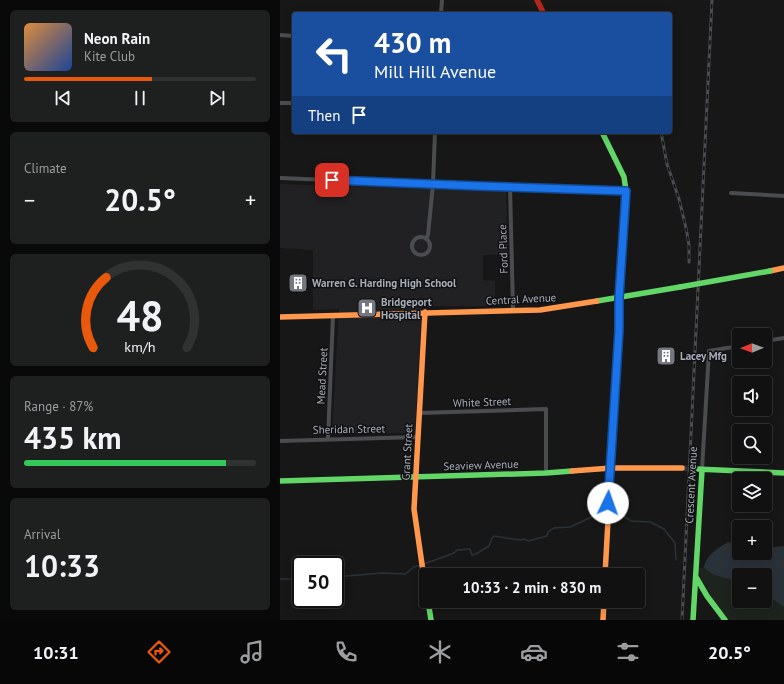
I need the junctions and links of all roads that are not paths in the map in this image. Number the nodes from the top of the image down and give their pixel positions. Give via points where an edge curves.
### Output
1 (442, 0) edge
2 (537, 0) edge
3 (441, 12) edge
4 (543, 12) edge
5 (280, 35) edge
6 (292, 36) edge
7 (280, 102) edge
8 (292, 103) edge
9 (435, 134) edge
10 (603, 134) edge
11 (280, 178) edge
12 (433, 184) junction
13 (510, 186) junction
14 (626, 191) junction
15 (731, 193) dead end
16 (784, 196) edge
17 (426, 239) junction
18 (784, 268) edge
19 (619, 298) junction
20 (513, 310) junction
21 (425, 312) junction
22 (333, 314) junction
23 (280, 317) edge
24 (784, 338) edge
25 (772, 340) edge
26 (732, 347) edge
27 (419, 413) junction
28 (418, 437) junction
29 (328, 438) junction
30 (280, 441) edge
31 (611, 468) junction
32 (682, 468) tunnel mouth
33 (699, 469) junction
34 (546, 473) junction
35 (784, 473) edge
36 (416, 476) junction
37 (280, 481) edge
38 (422, 568) edge
39 (605, 568) edge
40 (695, 577) junction
41 (429, 608) edge
42 (604, 608) edge
43 (431, 620) edge
44 (603, 620) edge
45 (693, 620) edge
46 (724, 620) edge

1 - 3 street
2 - 4 main road
5 - 6 street
7 - 8 street
9 - 12 street
10 - 14 main road via 624,177
11 - 12 street
12 - 13 street
12 - 17 street
13 - 14 street
13 - 20 street, Ford Place
14 - 19 main road
15 - 16 street
17 - 17 street via 415,240 412,249 416,254 421,255 428,251 430,246
18 - 19 main road, Central Avenue, bridge
19 - 20 main road, Central Avenue via 540,310
19 - 31 main road
20 - 21 main road, Central Avenue
21 - 22 main road, Central Avenue
21 - 27 main road, Grant Street
22 - 23 main road, Central Avenue
22 - 29 street, Mead Street
24 - 25 street
26 - 33 street, Crescent Avenue via 709,351
27 - 28 main road, Grant Street
27 - 34 street, White Street via 546,409
28 - 29 street, Sheridan Street
28 - 36 main road, Grant Street
29 - 30 street, Sheridan Street
31 - 32 main road, Seaview Avenue
31 - 34 main road, Seaview Avenue
31 - 39 main road
33 - 35 main road
33 - 40 main road, Crescent Avenue
34 - 36 main road, Seaview Avenue
36 - 37 main road, Seaview Avenue
36 - 38 main road, Grant Street via 414,509
40 - 45 main road, Crescent Avenue
40 - 46 main road
41 - 43 main road
42 - 44 main road

